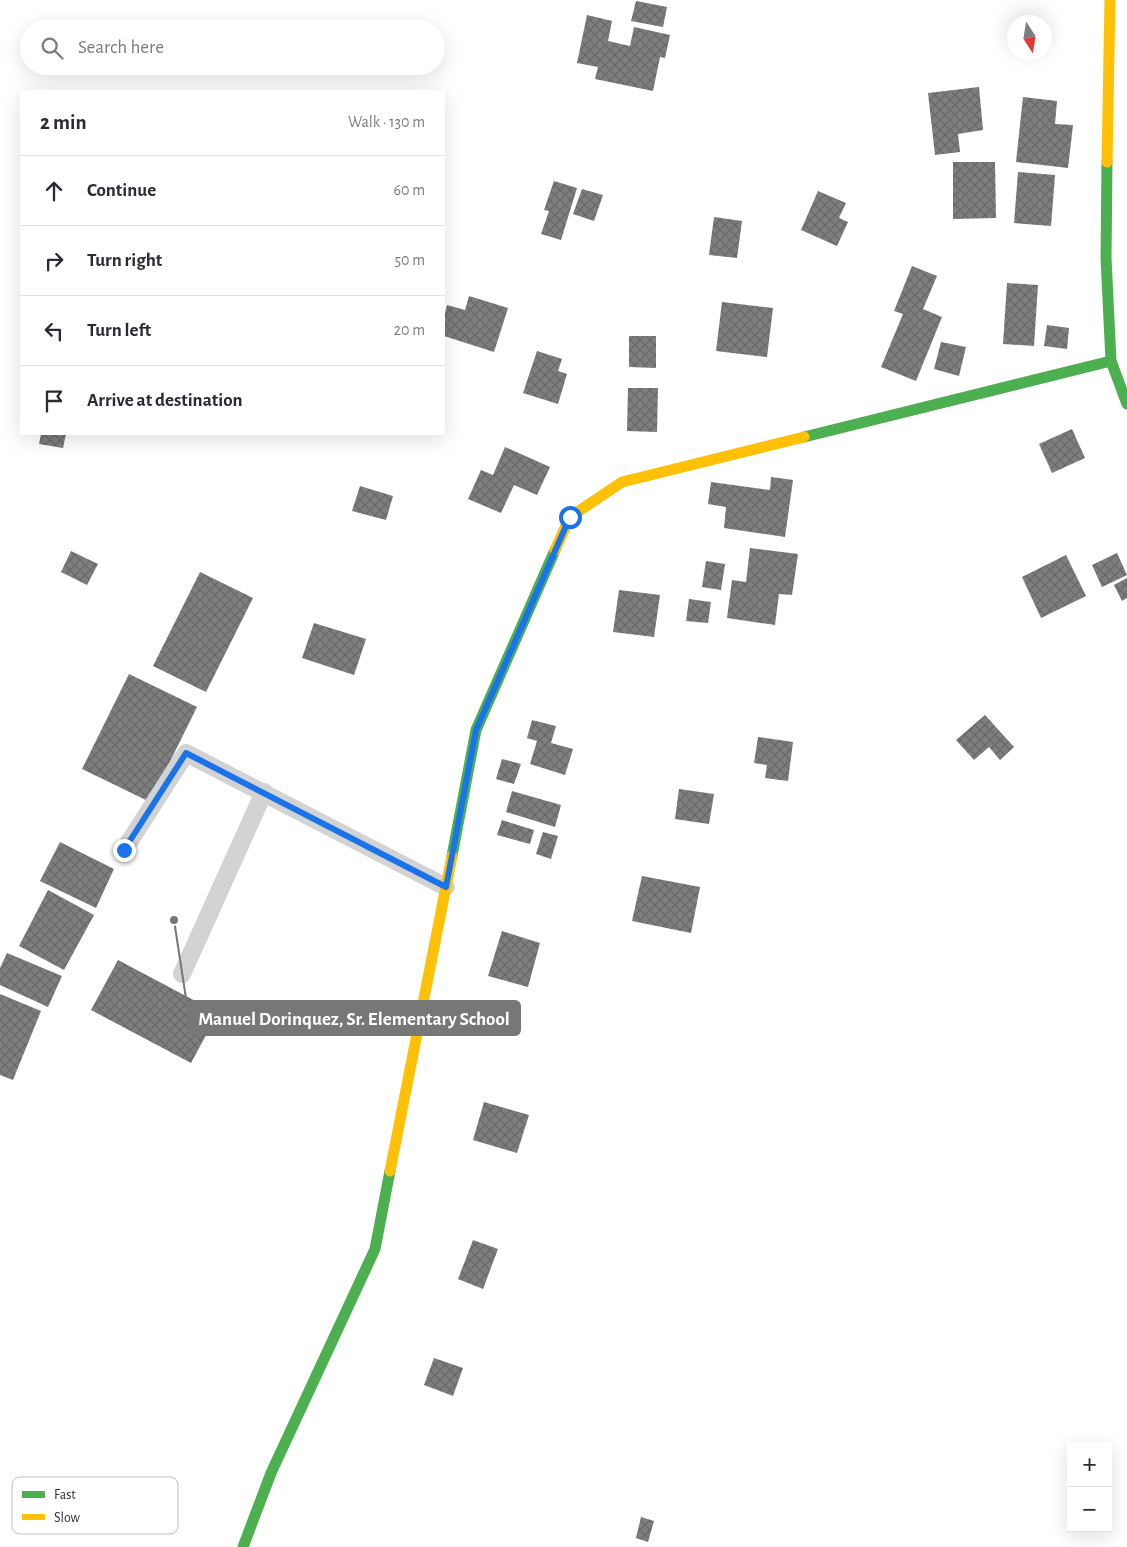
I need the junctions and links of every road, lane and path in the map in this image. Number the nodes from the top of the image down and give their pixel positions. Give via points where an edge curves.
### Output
1 (1110, 0) edge
2 (1111, 361) junction
3 (1127, 404) edge
4 (264, 792) junction
5 (124, 850) dead end
6 (446, 887) junction
7 (182, 974) dead end
8 (242, 1547) edge

1 - 2 street via 1106,258
2 - 3 street
2 - 6 street via 622,482 570,517 476,730
4 - 5 lane via 186,753
4 - 6 lane
4 - 7 lane
6 - 8 street via 375,1249 272,1473

